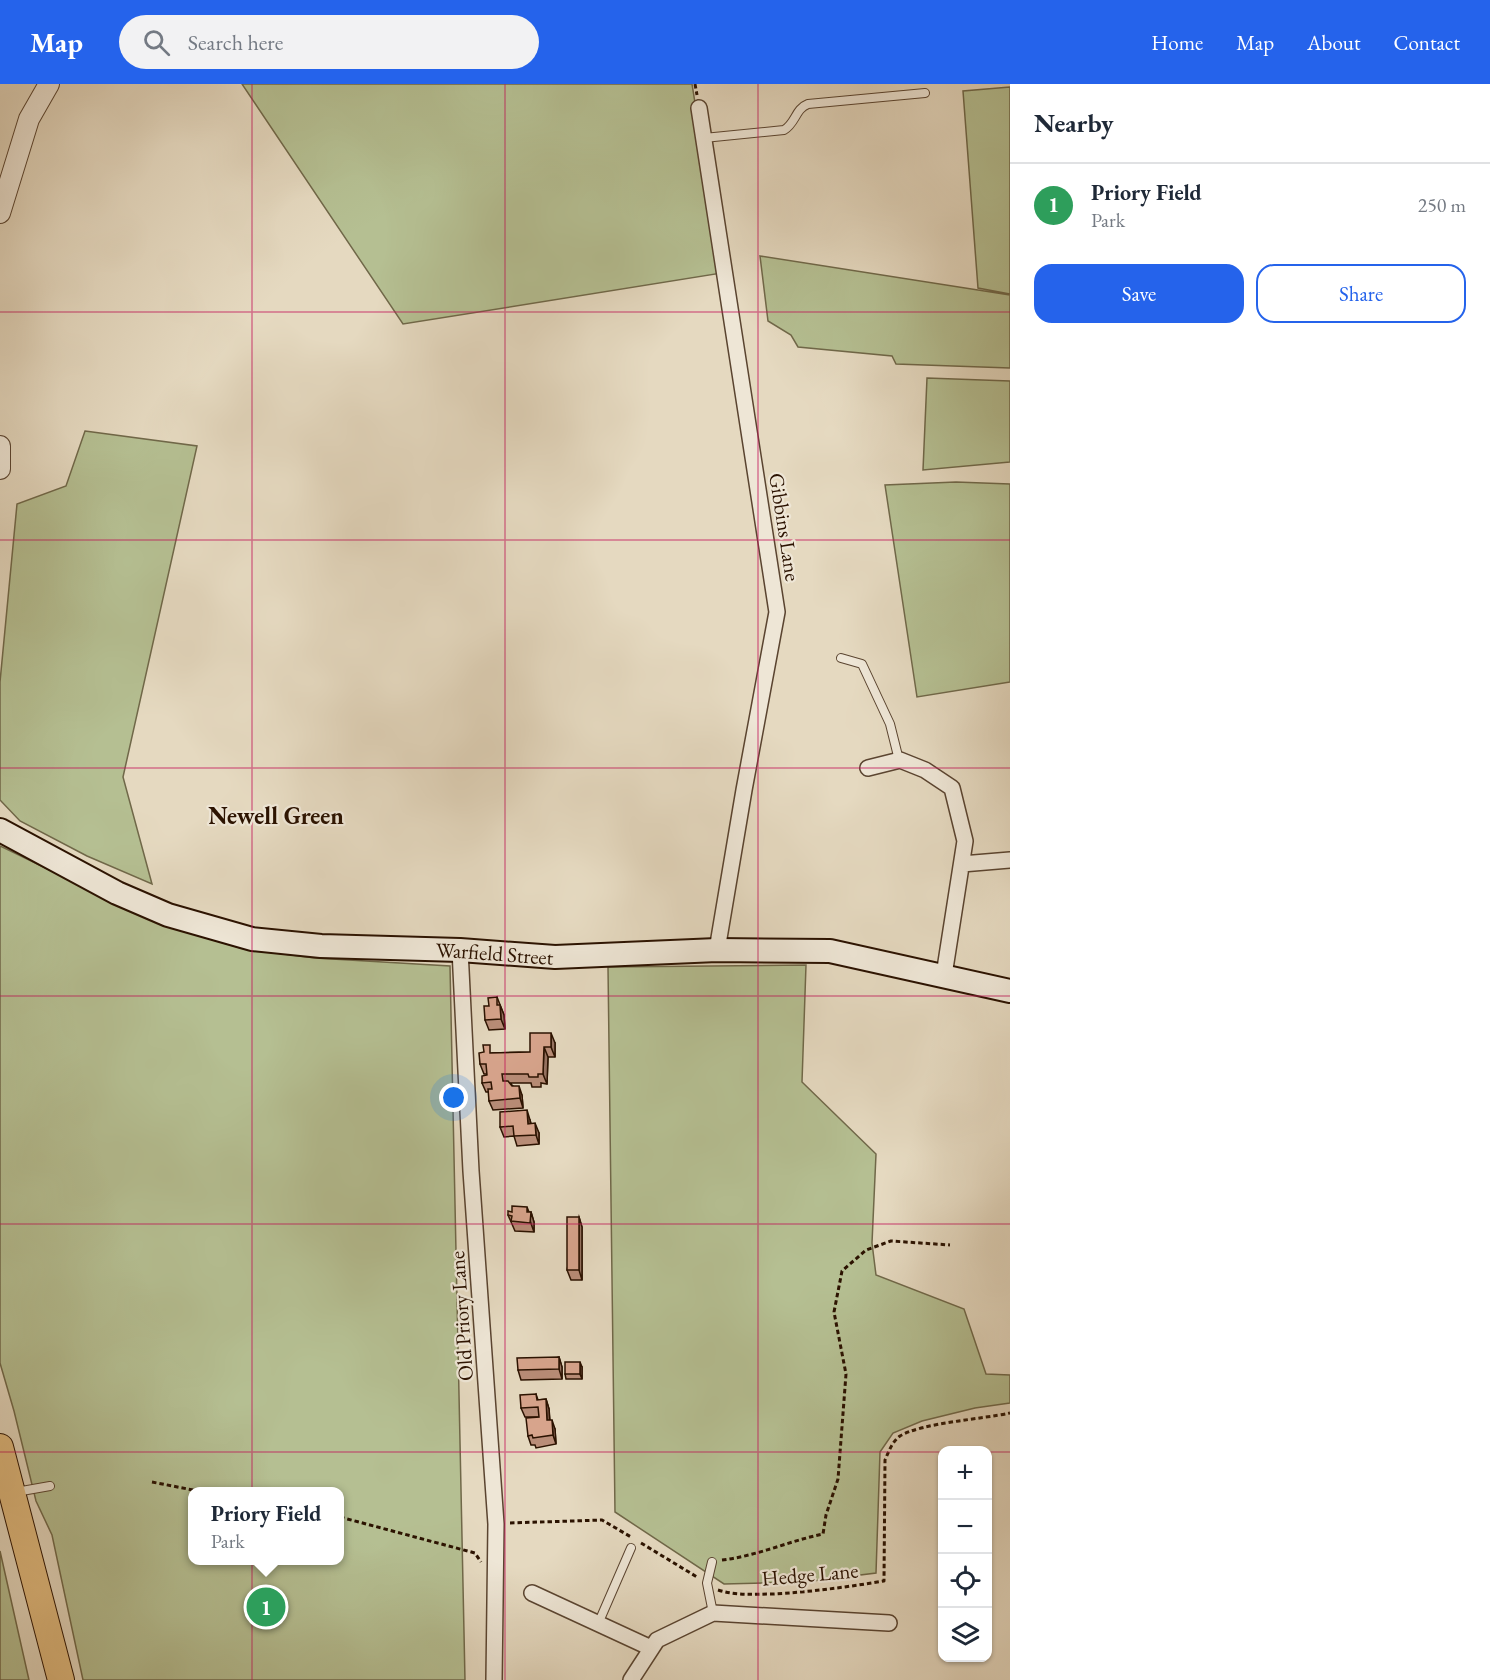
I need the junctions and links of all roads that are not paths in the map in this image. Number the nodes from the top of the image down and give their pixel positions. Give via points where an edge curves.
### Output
1 (49, 84) edge
2 (925, 93) dead end
3 (699, 108) dead end
4 (704, 138) junction
5 (0, 213) edge
6 (0, 446) edge
7 (0, 469) edge
8 (841, 658) dead end
9 (899, 760) junction
10 (868, 768) dead end
11 (0, 830) edge
12 (1010, 860) edge
13 (962, 864) junction
14 (460, 950) junction
15 (717, 950) junction
16 (944, 975) junction
17 (1010, 991) edge
18 (0, 1447) edge
19 (50, 1486) dead end
20 (12, 1492) junction
21 (631, 1548) dead end
22 (712, 1562) road end
23 (532, 1593) dead end
24 (713, 1613) junction
25 (889, 1623) dead end
26 (598, 1624) junction
27 (651, 1648) junction
28 (61, 1680) edge
29 (494, 1680) edge
30 (631, 1680) edge

1 - 5 street via 29,119
2 - 4 lane via 808,104 801,107 793,124 784,130
3 - 4 street, Gibbins Lane
4 - 15 street, Gibbins Lane via 777,612
6 - 7 street
8 - 9 lane via 862,664 890,724
9 - 10 street
9 - 13 street via 925,770 952,788 965,841
11 - 14 main road, Warfield Street via 117,893 168,915 252,939 321,946
12 - 13 street
13 - 16 street
14 - 15 main road, Warfield Street via 555,957
14 - 29 street, Old Priory Lane via 496,1524
15 - 16 main road, Warfield Street via 830,951
16 - 17 main road, Warfield Street
18 - 20 main road
19 - 20 lane
20 - 28 main road
21 - 26 lane
22 - 24 lane via 707,1583
23 - 26 street
24 - 25 street
24 - 27 street via 657,1640
26 - 27 street
27 - 30 street

